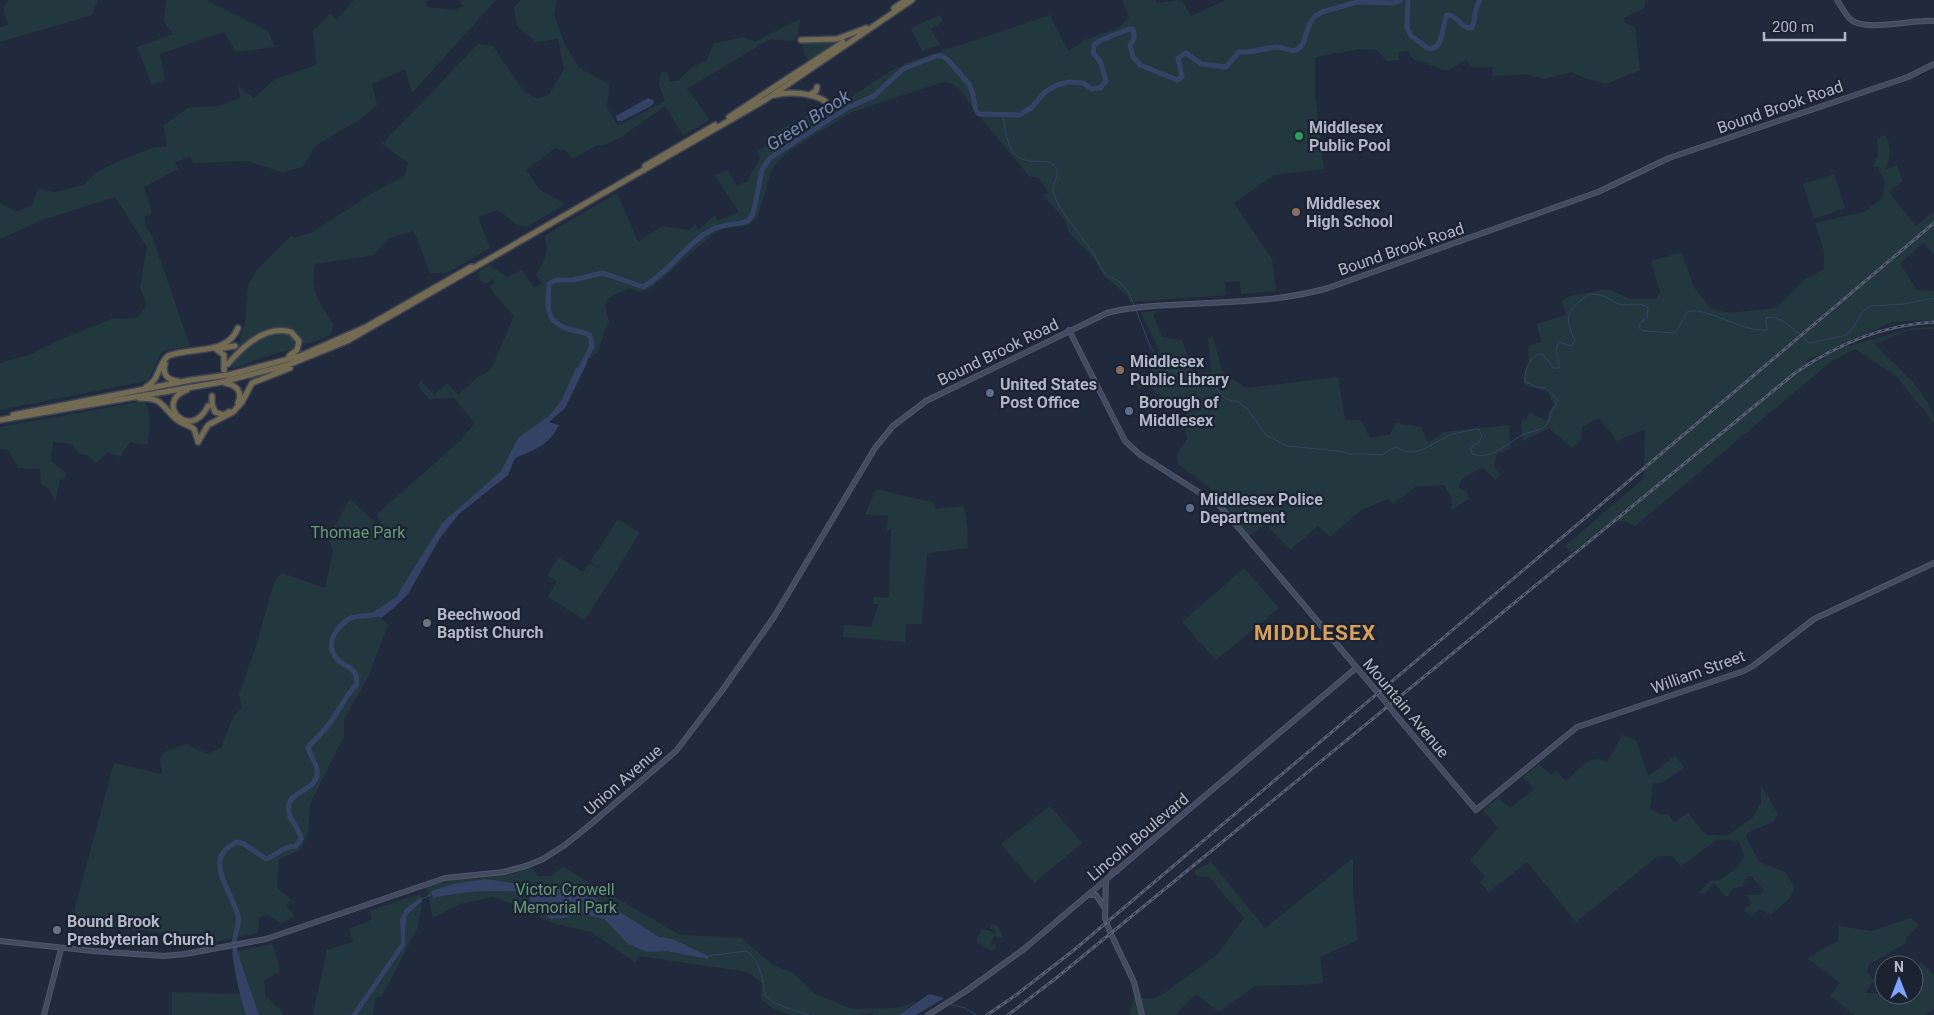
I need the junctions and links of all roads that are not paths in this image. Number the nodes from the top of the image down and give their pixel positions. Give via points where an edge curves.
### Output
1 (906, 0) edge
2 (912, 0) edge
3 (1837, 0) edge
4 (1934, 21) edge
5 (866, 28) junction
6 (801, 40) dead end
7 (1934, 64) edge
8 (817, 87) dead end
9 (809, 95) junction
10 (765, 100) junction
11 (825, 101) dead end
12 (238, 328) dead end
13 (1070, 330) junction
14 (235, 346) dead end
15 (216, 349) junction
16 (312, 357) junction
17 (264, 366) junction
18 (191, 380) junction
19 (222, 382) junction
20 (200, 386) junction
21 (133, 391) junction
22 (212, 396) dead end
23 (128, 398) junction
24 (208, 406) dead end
25 (0, 419) edge
26 (881, 440) joint
27 (1934, 563) edge
28 (1356, 668) junction
29 (1476, 810) joint
30 (1106, 864) dead end
31 (1117, 871) junction
32 (1106, 881) junction
33 (1089, 895) junction
34 (1105, 910) junction
35 (0, 941) edge
36 (61, 948) junction
37 (44, 1015) edge
38 (928, 1015) edge
39 (1142, 1015) edge

1 - 5 highway
2 - 10 highway
3 - 4 main road via 1849,18 1856,22 1893,25
5 - 6 highway via 838,39
5 - 17 highway via 729,117 370,325 312,351
7 - 13 main road, Bound Brook Road via 1916,74 1670,158 1581,198 1328,288 1251,301 1139,306 1107,313
8 - 9 highway
9 - 10 highway via 782,94
9 - 11 highway
10 - 16 highway via 366,331
12 - 21 highway via 234,338 224,345 168,356 153,382
13 - 26 main road, Bound Brook Road via 926,402 907,414
13 - 28 main road, Mountain Avenue via 1125,441 1139,454 1221,508
14 - 15 highway
15 - 17 highway via 224,355 226,367 247,344 262,336 284,331 297,336 296,352
15 - 18 highway via 174,357 165,363 164,373 168,379
16 - 19 highway
16 - 23 highway via 252,384 240,406 230,416 208,425 198,442 194,430 178,421 159,401
17 - 18 highway
18 - 21 highway
19 - 20 highway
19 - 22 highway via 234,385 240,393 239,402 224,415 217,414 212,408
20 - 23 highway
20 - 24 highway via 177,395 174,410 181,419 191,422 200,417
21 - 25 highway
23 - 25 highway
26 - 36 main road, Union Avenue via 774,617 668,759 551,854 504,872 445,878 290,931 236,945 164,956
27 - 29 main road, William Street via 1814,619 1744,671 1577,727
28 - 29 main road, Mountain Avenue, bridge
28 - 31 main road, Lincoln Boulevard
30 - 31 main road
31 - 32 main road, Lincoln Boulevard
32 - 33 main road, Lincoln Boulevard
32 - 34 main road
33 - 34 main road via 1096,895
33 - 38 main road, Lincoln Boulevard via 1017,954
34 - 39 main road via 1108,927 1134,982
35 - 36 main road, Union Avenue
36 - 37 main road

